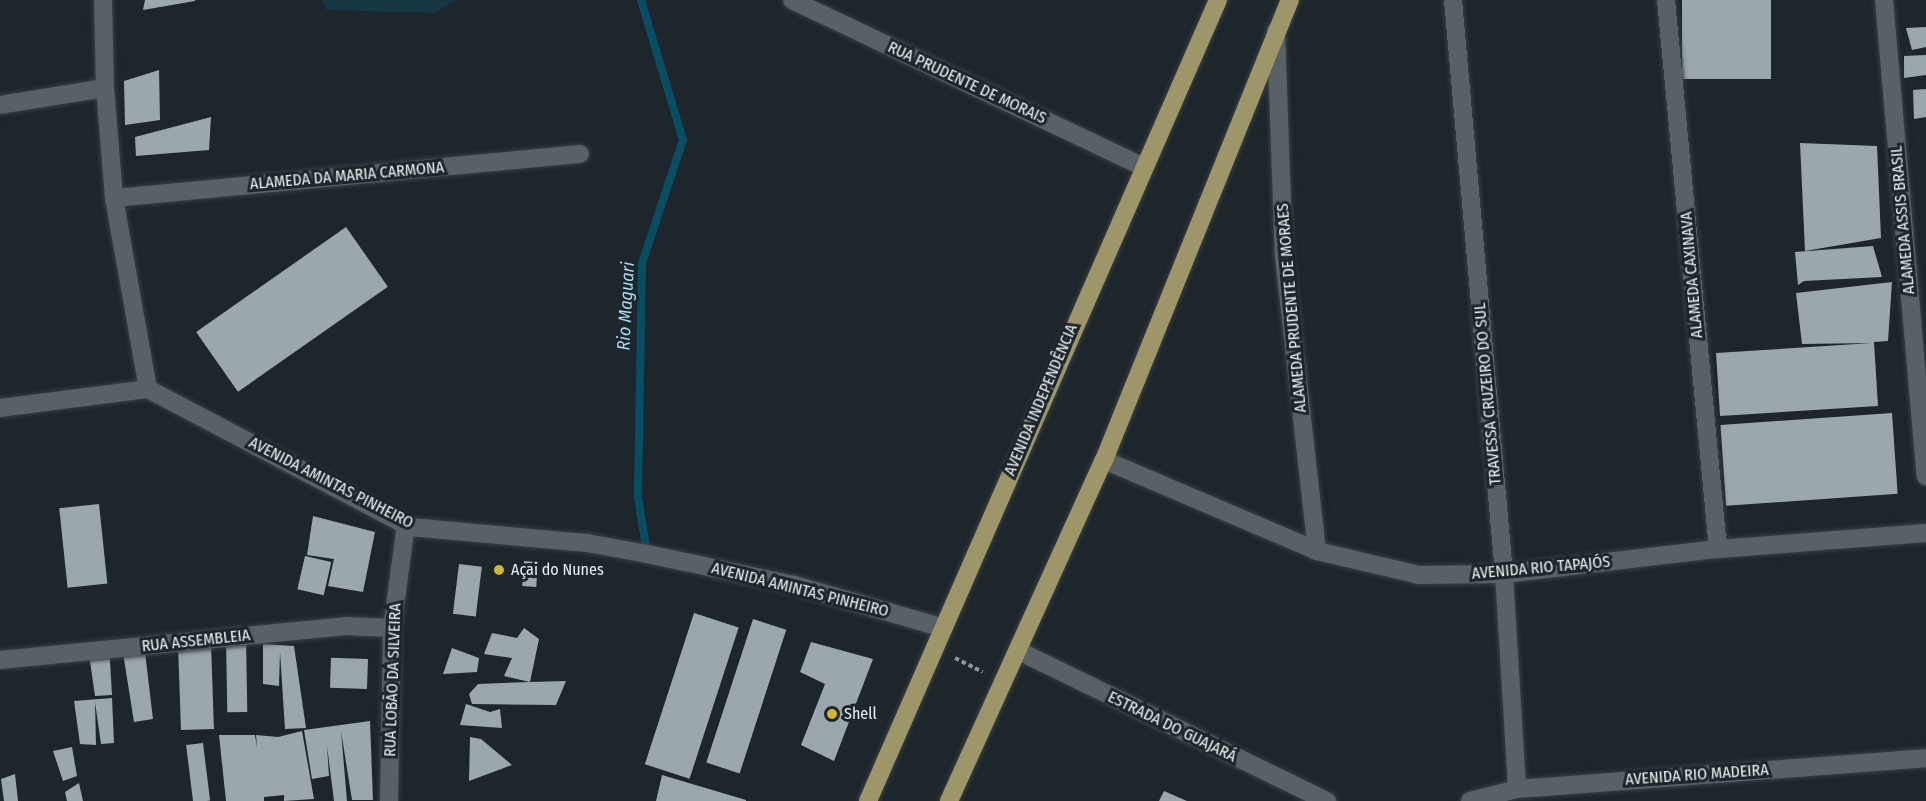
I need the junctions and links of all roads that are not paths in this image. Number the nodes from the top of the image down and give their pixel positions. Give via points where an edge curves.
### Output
1 (103, 0) edge
2 (792, 0) edge
3 (1218, 0) edge
4 (1290, 0) edge
5 (1453, 0) edge
6 (1666, 0) edge
7 (1884, 0) edge
8 (1276, 29) junction
9 (105, 88) junction
10 (0, 105) edge
11 (580, 153) dead end
12 (1142, 166) junction
13 (114, 198) junction
14 (148, 389) junction
15 (0, 408) edge
16 (1104, 460) junction
17 (1926, 476) edge
18 (406, 524) junction
19 (1926, 533) edge
20 (1718, 549) junction
21 (1317, 551) junction
22 (1504, 574) junction
23 (392, 628) junction
24 (944, 628) junction
25 (1019, 651) junction
26 (0, 660) edge
27 (1926, 758) edge
28 (1517, 789) junction
29 (389, 801) edge
30 (868, 801) edge
31 (949, 801) edge
32 (1327, 801) edge
33 (1470, 801) edge

1 - 9 street
2 - 12 street, RUA PRUDENTE DE MORAIS
3 - 12 main road, AVENIDA INDEPENDÊNCIA
4 - 8 main road
5 - 22 street, TRAVESSA CRUZEIRO DO SUL
6 - 20 street, ALAMEDA CAXINAVA
7 - 17 street, ALAMEDA ASSIS BRASIL
8 - 16 main road
8 - 21 street, ALAMEDA PRUDENTE DE MORAES via 1284,257
9 - 10 street
9 - 13 street
11 - 13 street, ALAMEDA DA MARIA CARMONA
12 - 24 main road, AVENIDA INDEPENDÊNCIA
13 - 14 street
14 - 15 street
14 - 18 street, AVENIDA AMINTAS PINHEIRO
16 - 21 street, AVENIDA RIO TAPAJÓS
16 - 25 main road
18 - 23 street, RUA LOBÃO DA SILVEIRA
18 - 24 street, AVENIDA AMINTAS PINHEIRO via 587,543 647,554 794,585
19 - 20 street, AVENIDA RIO TAPAJÓS
20 - 22 street, AVENIDA RIO TAPAJÓS
21 - 22 street, AVENIDA RIO TAPAJÓS via 1419,574
22 - 28 street, TRAVESSA CRUZEIRO DO SUL
23 - 26 street, RUA ASSEMBLEIA via 345,626
23 - 29 street, RUA LOBÃO DA SILVEIRA
24 - 30 main road, AVENIDA INDEPENDÊNCIA
25 - 31 main road
25 - 32 street, ESTRADA DO GUAJARÁ
27 - 28 street, AVENIDA RIO MADEIRA
28 - 33 street, AVENIDA RIO MADEIRA

